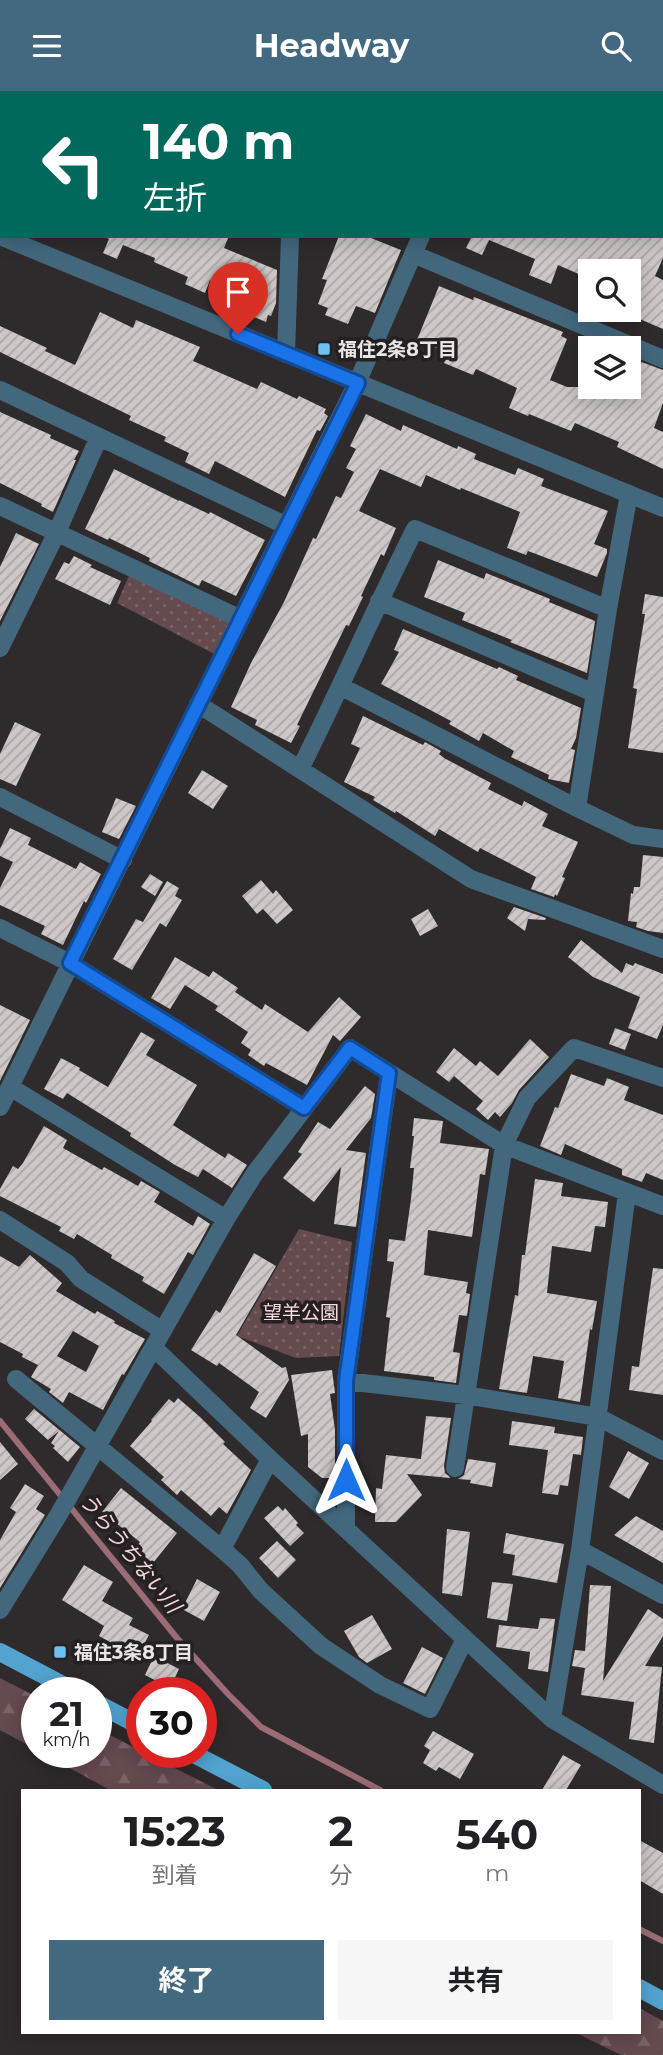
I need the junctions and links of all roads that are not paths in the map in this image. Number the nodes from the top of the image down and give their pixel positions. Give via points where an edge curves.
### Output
1 (5, 238) edge
2 (290, 238) edge
3 (420, 238) edge
4 (413, 254) junction
5 (286, 354) junction
6 (663, 359) edge
7 (358, 383) junction
8 (0, 390) edge
9 (99, 437) junction
10 (629, 494) junction
11 (0, 506) edge
12 (663, 508) edge
13 (287, 526) junction
14 (57, 532) junction
15 (379, 601) junction
16 (608, 609) junction
17 (241, 619) junction
18 (0, 648) edge
19 (342, 687) junction
20 (594, 692) junction
21 (198, 703) junction
22 (300, 769) junction
23 (0, 797) edge
24 (577, 808) junction
25 (663, 839) edge
26 (122, 860) junction
27 (0, 928) edge
28 (663, 949) edge
29 (70, 963) junction
30 (389, 1073) junction
31 (663, 1077) edge
32 (10, 1087) junction
33 (0, 1107) edge
34 (304, 1108) junction
35 (504, 1145) junction
36 (627, 1193) junction
37 (663, 1206) edge
38 (226, 1219) junction
39 (0, 1220) edge
40 (163, 1331) junction
41 (154, 1349) junction
42 (16, 1379) dead end
43 (346, 1381) junction
44 (465, 1395) junction
45 (598, 1417) junction
46 (97, 1447) junction
47 (663, 1451) edge
48 (270, 1459) junction
49 (455, 1468) dead end
50 (346, 1529) junction
51 (222, 1549) junction
52 (580, 1550) junction
53 (663, 1595) edge
54 (0, 1610) edge
55 (465, 1639) junction
56 (0, 1652) edge
57 (48, 1677) edge
58 (552, 1719) junction
59 (217, 1766) edge
60 (663, 1785) edge
61 (261, 1789) edge
62 (641, 1989) edge
63 (663, 2001) edge

1 - 5 street
2 - 5 street
3 - 4 street
4 - 6 street
4 - 7 street
5 - 7 street
7 - 10 street
7 - 13 street
8 - 9 street
9 - 13 street
9 - 14 street
10 - 12 street
10 - 16 street
11 - 14 street
13 - 17 street
14 - 17 street
14 - 18 street
15 - 16 street via 415,529
15 - 19 street
15 - 20 street
16 - 20 street
17 - 21 street
19 - 22 street
19 - 24 street
20 - 24 street
21 - 22 street
21 - 26 street
22 - 28 street via 471,879
23 - 26 street
24 - 25 street via 633,835
26 - 29 street
27 - 29 street
29 - 32 street
29 - 34 street
30 - 34 street via 350,1048
30 - 35 street
30 - 43 street
31 - 35 street via 574,1048 527,1098
32 - 33 street
32 - 38 street
34 - 38 street
35 - 36 street
35 - 44 street
36 - 37 street
36 - 45 street
38 - 40 street
39 - 40 street
40 - 41 street
41 - 46 street
41 - 48 street
42 - 46 street
43 - 44 street
43 - 50 street
44 - 45 street
44 - 49 street
45 - 47 street
45 - 52 street
46 - 51 street
46 - 54 street
48 - 50 street
48 - 51 street
50 - 55 street
51 - 55 street via 321,1646 380,1685 430,1709
52 - 53 street
52 - 58 street
55 - 58 street
56 - 57 main road
58 - 60 street
59 - 61 main road
62 - 63 main road

